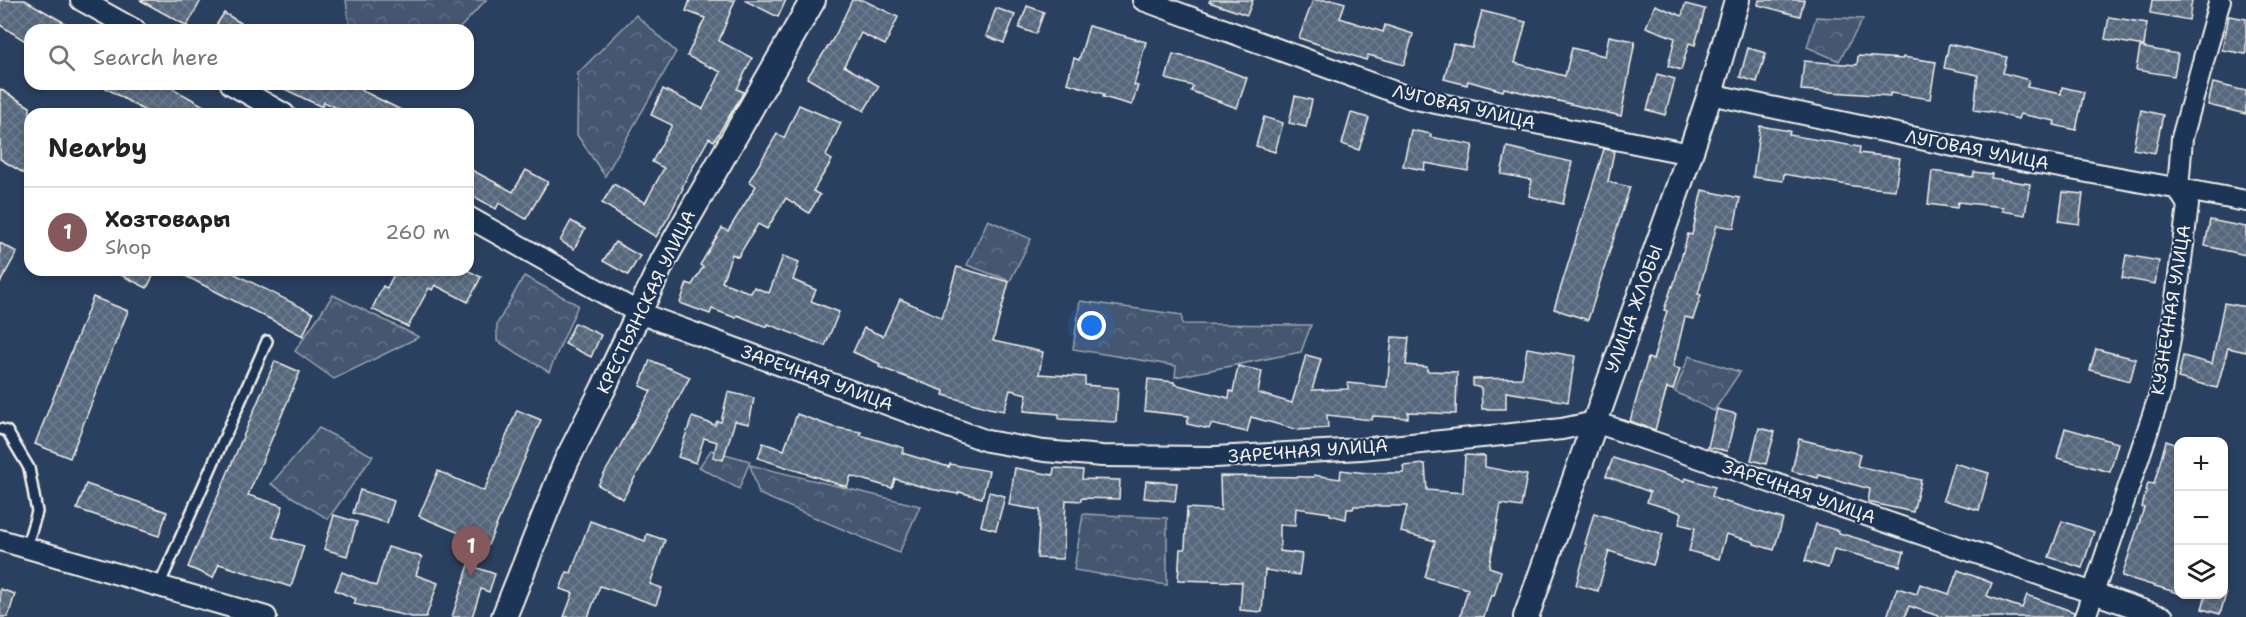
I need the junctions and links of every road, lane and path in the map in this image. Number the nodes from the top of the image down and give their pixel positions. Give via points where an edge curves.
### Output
1 (81, 0) edge
2 (813, 0) edge
3 (1143, 0) edge
4 (1737, 0) edge
5 (2220, 0) edge
6 (124, 24) edge
7 (242, 90) edge
8 (1710, 94) junction
9 (273, 108) edge
10 (1690, 154) junction
11 (2178, 189) junction
12 (2246, 201) edge
13 (474, 220) edge
14 (639, 313) junction
15 (267, 341) dead end
16 (1595, 422) junction
17 (0, 429) edge
18 (0, 540) edge
19 (26, 548) junction
20 (159, 586) junction
21 (2094, 593) junction
22 (266, 617) edge
23 (504, 617) edge
24 (1526, 617) edge
25 (2085, 617) edge
26 (2163, 617) edge

1 - 6 street
2 - 14 street, КРЕСТЬЯНСКАЯ УЛИЦА via 692,208
3 - 10 street, ЛУГОВАЯ УЛИЦА via 1411,98
4 - 8 street, УЛИЦА ЖЛОБЫ
5 - 11 street, КУЗНЕЧНАЯ УЛИЦА via 2182,138
7 - 9 street
8 - 10 street, УЛИЦА ЖЛОБЫ
8 - 11 street, ЛУГОВАЯ УЛИЦА via 2005,157
10 - 16 street, УЛИЦА ЖЛОБЫ
11 - 12 street, ЛУГОВАЯ УЛИЦА
11 - 21 street, КУЗНЕЧНАЯ УЛИЦА via 2188,205 2161,391
13 - 14 street, ЗАРЕЧНАЯ УЛИЦА
14 - 16 street, ЗАРЕЧНАЯ УЛИЦА via 987,441 1044,451 1215,457 1350,450 1562,429
14 - 23 street, КРЕСТЬЯНСКАЯ УЛИЦА via 566,462
15 - 20 lane
16 - 21 street, ЗАРЕЧНАЯ УЛИЦА
16 - 24 street, УЛИЦА ЖЛОБЫ
17 - 19 lane via 7,431 29,468 37,512
18 - 19 street
19 - 20 street
20 - 22 street
21 - 25 street, КУЗНЕЧНАЯ УЛИЦА
21 - 26 street, ЗАРЕЧНАЯ УЛИЦА

